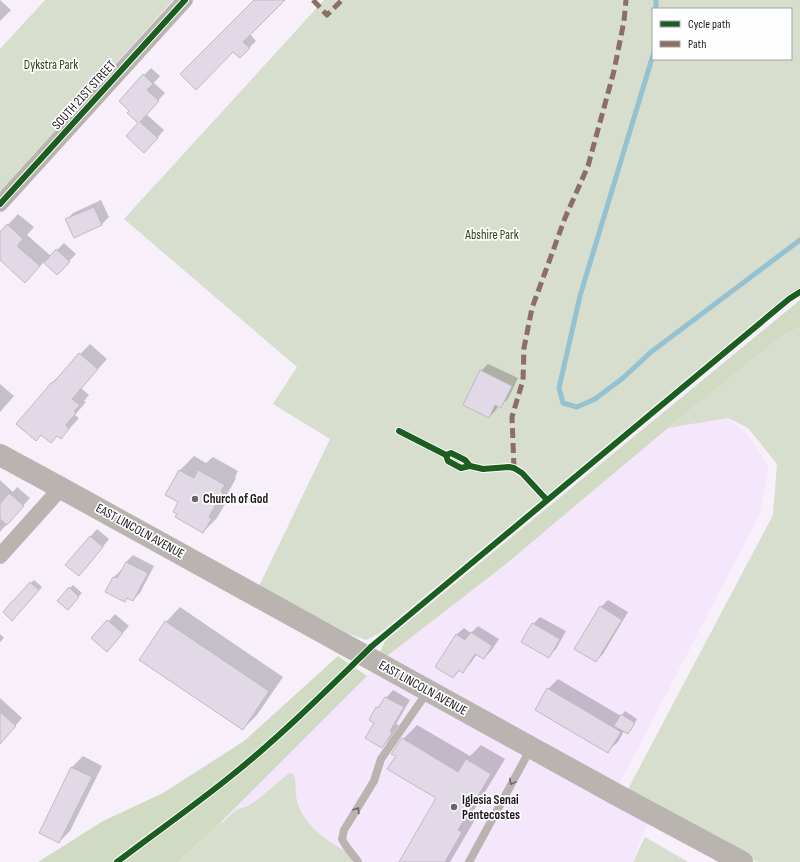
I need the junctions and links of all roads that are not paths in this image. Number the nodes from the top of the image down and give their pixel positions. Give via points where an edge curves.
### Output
1 (185, 0) edge
2 (0, 204) edge
3 (0, 456) edge
4 (61, 488) junction
5 (0, 556) edge
6 (429, 691) junction
7 (531, 747) junction
8 (358, 862) edge
9 (469, 862) edge
10 (742, 862) edge

1 - 2 street, SOUTH 21ST STREET
3 - 4 main road, EAST LINCOLN AVENUE
4 - 5 street
4 - 6 main road, EAST LINCOLN AVENUE
6 - 7 main road, EAST LINCOLN AVENUE
8 -> 6 lane via 342,839 344,830 374,781 381,759
7 -> 9 lane
7 - 10 main road, EAST LINCOLN AVENUE

